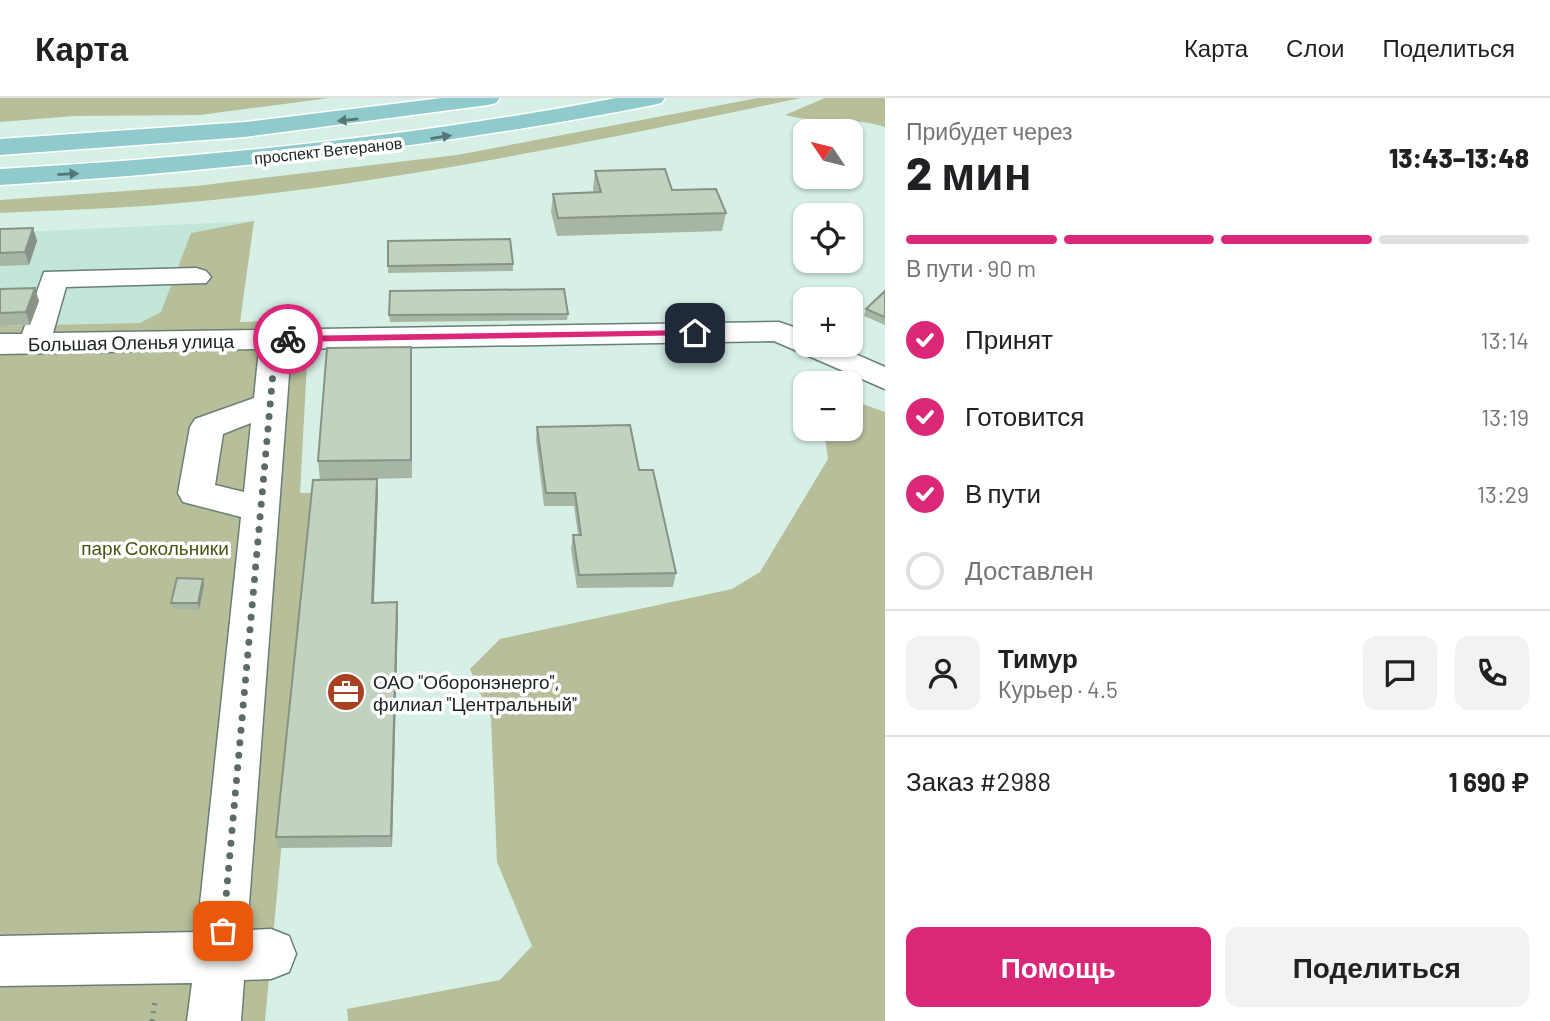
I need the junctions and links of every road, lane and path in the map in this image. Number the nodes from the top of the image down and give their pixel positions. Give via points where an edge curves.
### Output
1 (488, 98) edge
2 (653, 98) edge
3 (0, 147) edge
4 (0, 177) edge
5 (196, 277) dead end
6 (793, 338) edge
7 (276, 339) junction
8 (35, 343) junction
9 (0, 344) edge
10 (836, 357) edge
11 (885, 379) edge
12 (270, 404) junction
13 (261, 509) junction
14 (271, 954) dead end
15 (220, 957) junction
16 (0, 961) edge
17 (214, 1021) edge

1 -> 3 main road, проспект Ветеранов via 376,117
4 -> 2 main road, проспект Ветеранов via 309,154 447,136
5 - 8 street via 54,278
6 - 7 street, Большая Оленья улица via 779,331
7 - 8 street, Большая Оленья улица
7 - 12 street
8 - 9 street, Большая Оленья улица
10 - 11 street, Большая Оленья улица
12 - 13 street
12 - 13 street via 207,427 196,493
13 - 15 street
14 - 15 street
15 - 16 street
15 - 17 street

